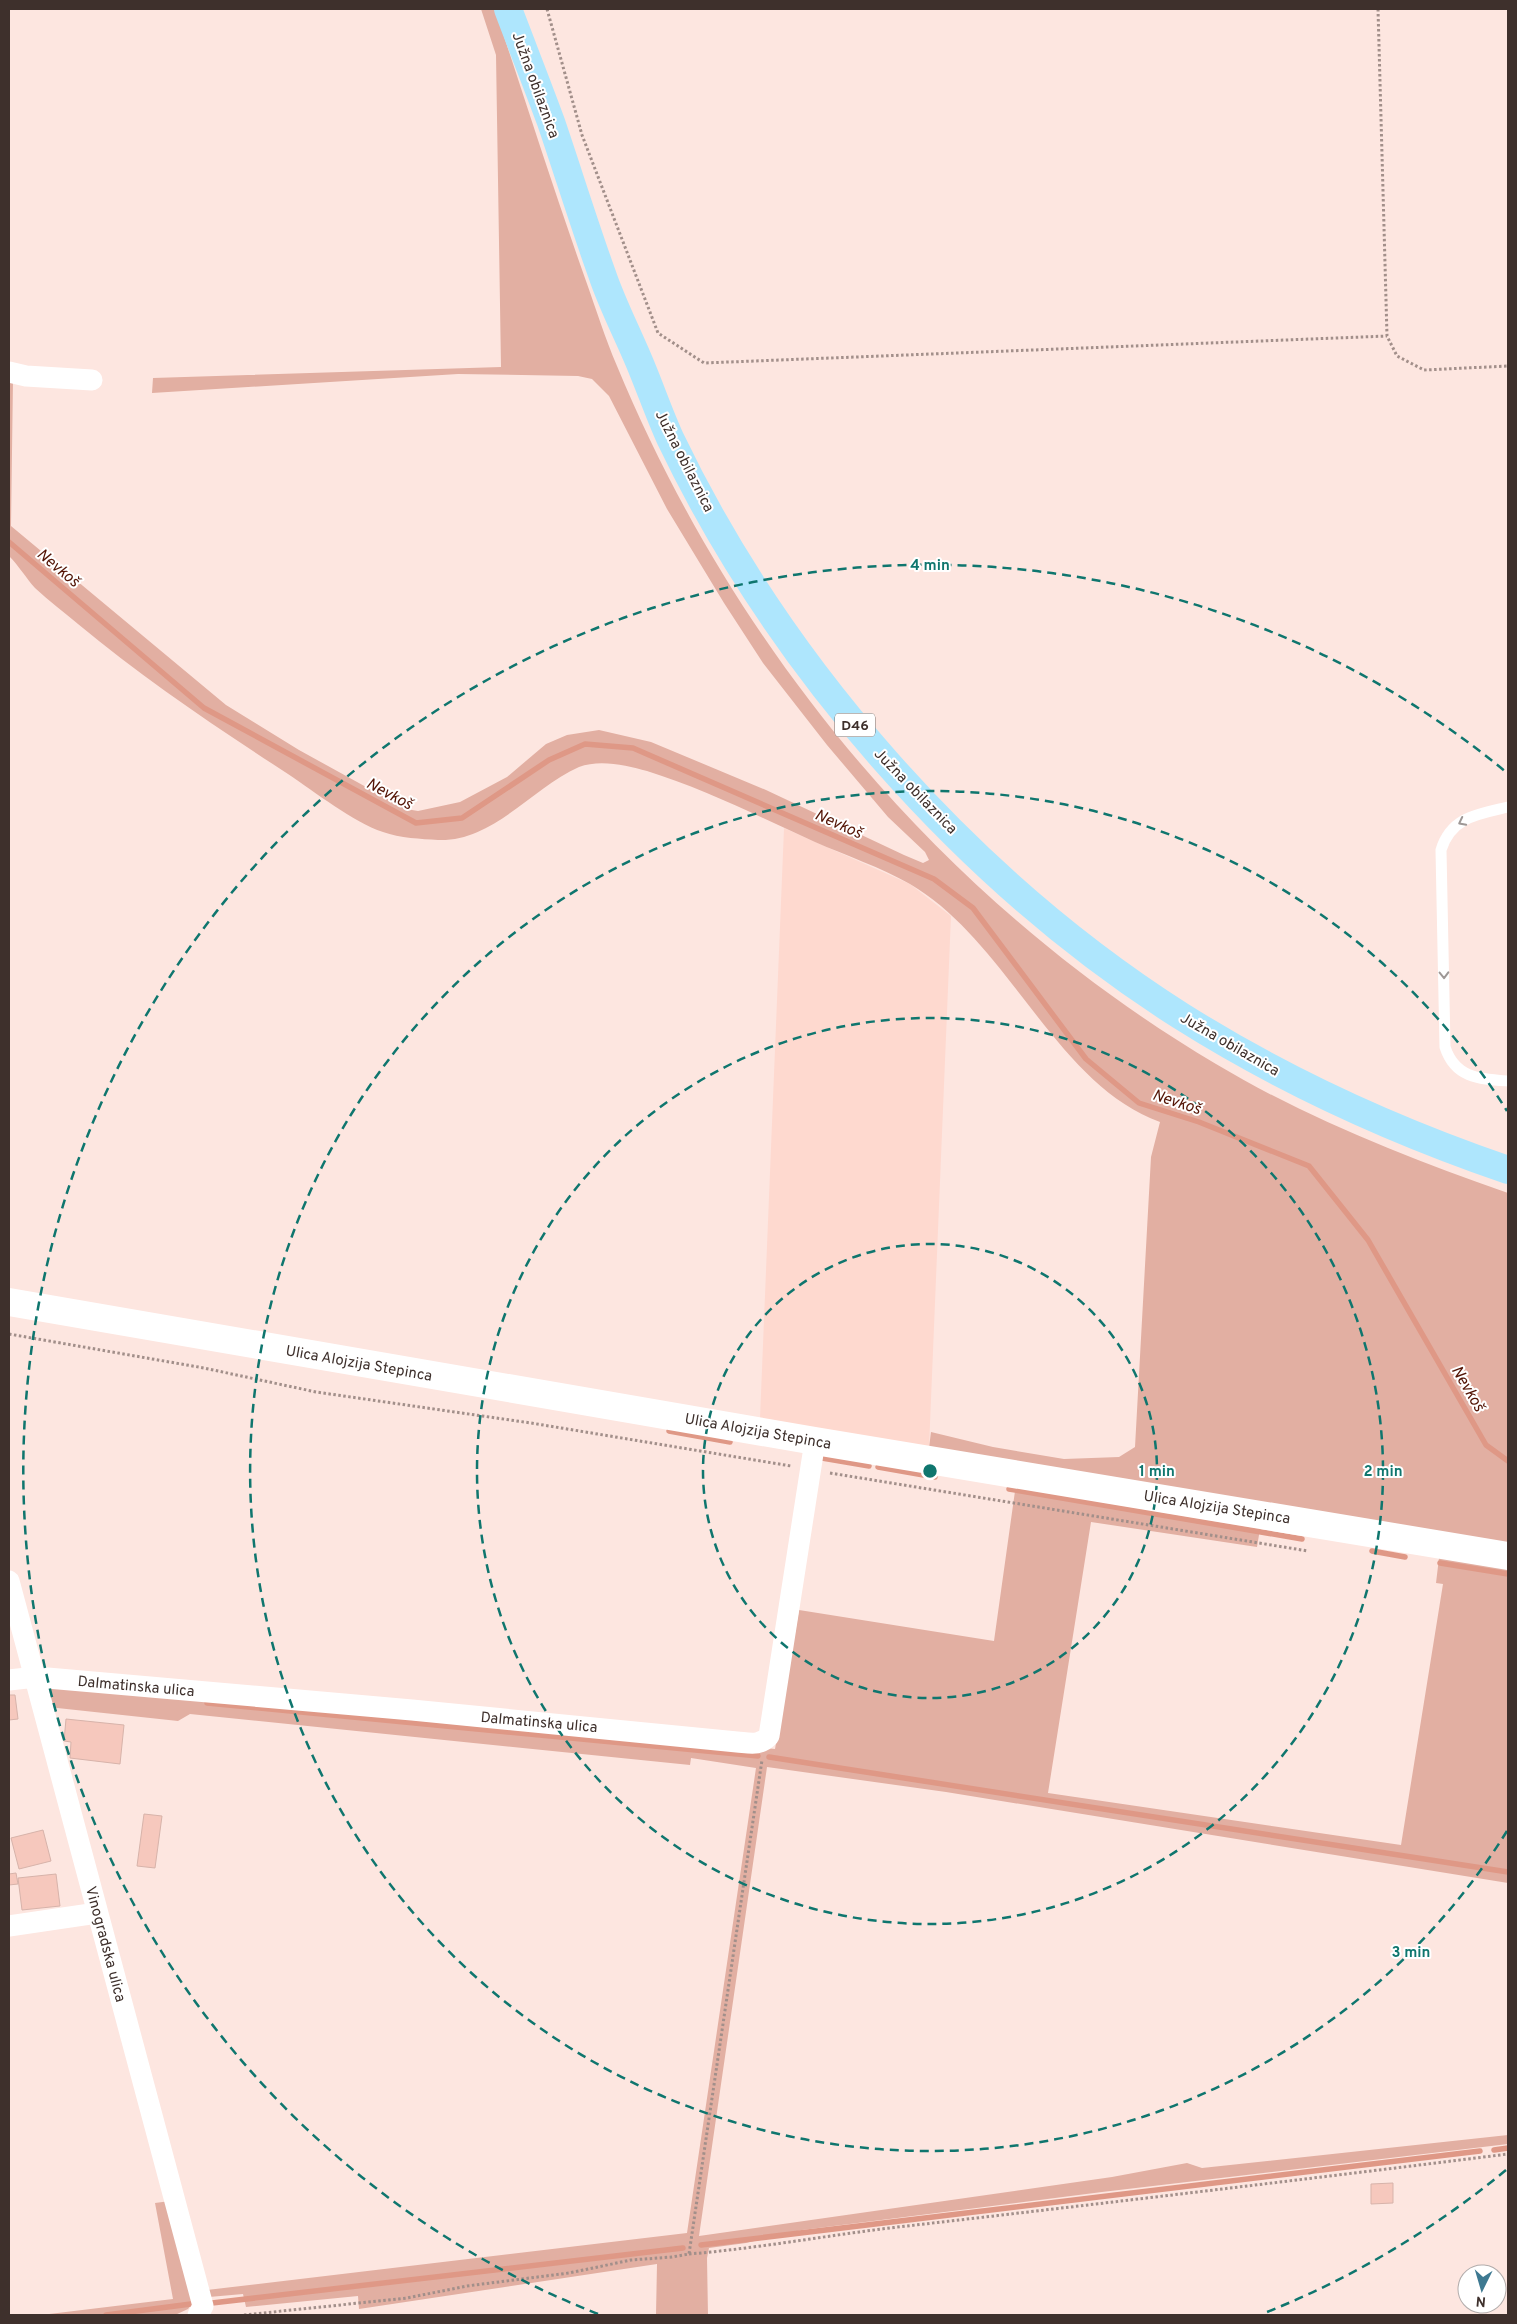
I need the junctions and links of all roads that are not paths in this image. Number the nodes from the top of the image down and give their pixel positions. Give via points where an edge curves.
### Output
1 (508, 9) edge
2 (9, 372) edge
3 (92, 380) dead end
4 (1508, 807) edge
5 (1508, 1081) edge
6 (1508, 1170) edge
7 (9, 1302) edge
8 (815, 1441) junction
9 (1508, 1556) edge
10 (9, 1582) edge
11 (36, 1677) junction
12 (9, 1680) edge
13 (97, 1913) junction
14 (9, 1926) edge
15 (201, 2311) edge

1 - 6 main road, Južna obilaznica / D46 via 550,120 603,278 670,437 769,611 872,746 938,817 1003,879 1102,961 1179,1015 1243,1053 1344,1105 1465,1156
2 - 3 street
4 -> 5 lane via 1476,814 1454,826 1445,836 1441,850 1447,1053 1456,1068 1467,1074
7 - 8 main road, Ulica Alojzija Stepinca
8 - 9 main road, Ulica Alojzija Stepinca
8 - 11 street, Dalmatinska ulica via 769,1736 763,1742 756,1744
10 - 11 street, Vinogradska ulica
11 - 12 street, Dalmatinska ulica
11 - 13 street, Vinogradska ulica
13 - 14 street
13 - 15 street, Vinogradska ulica

